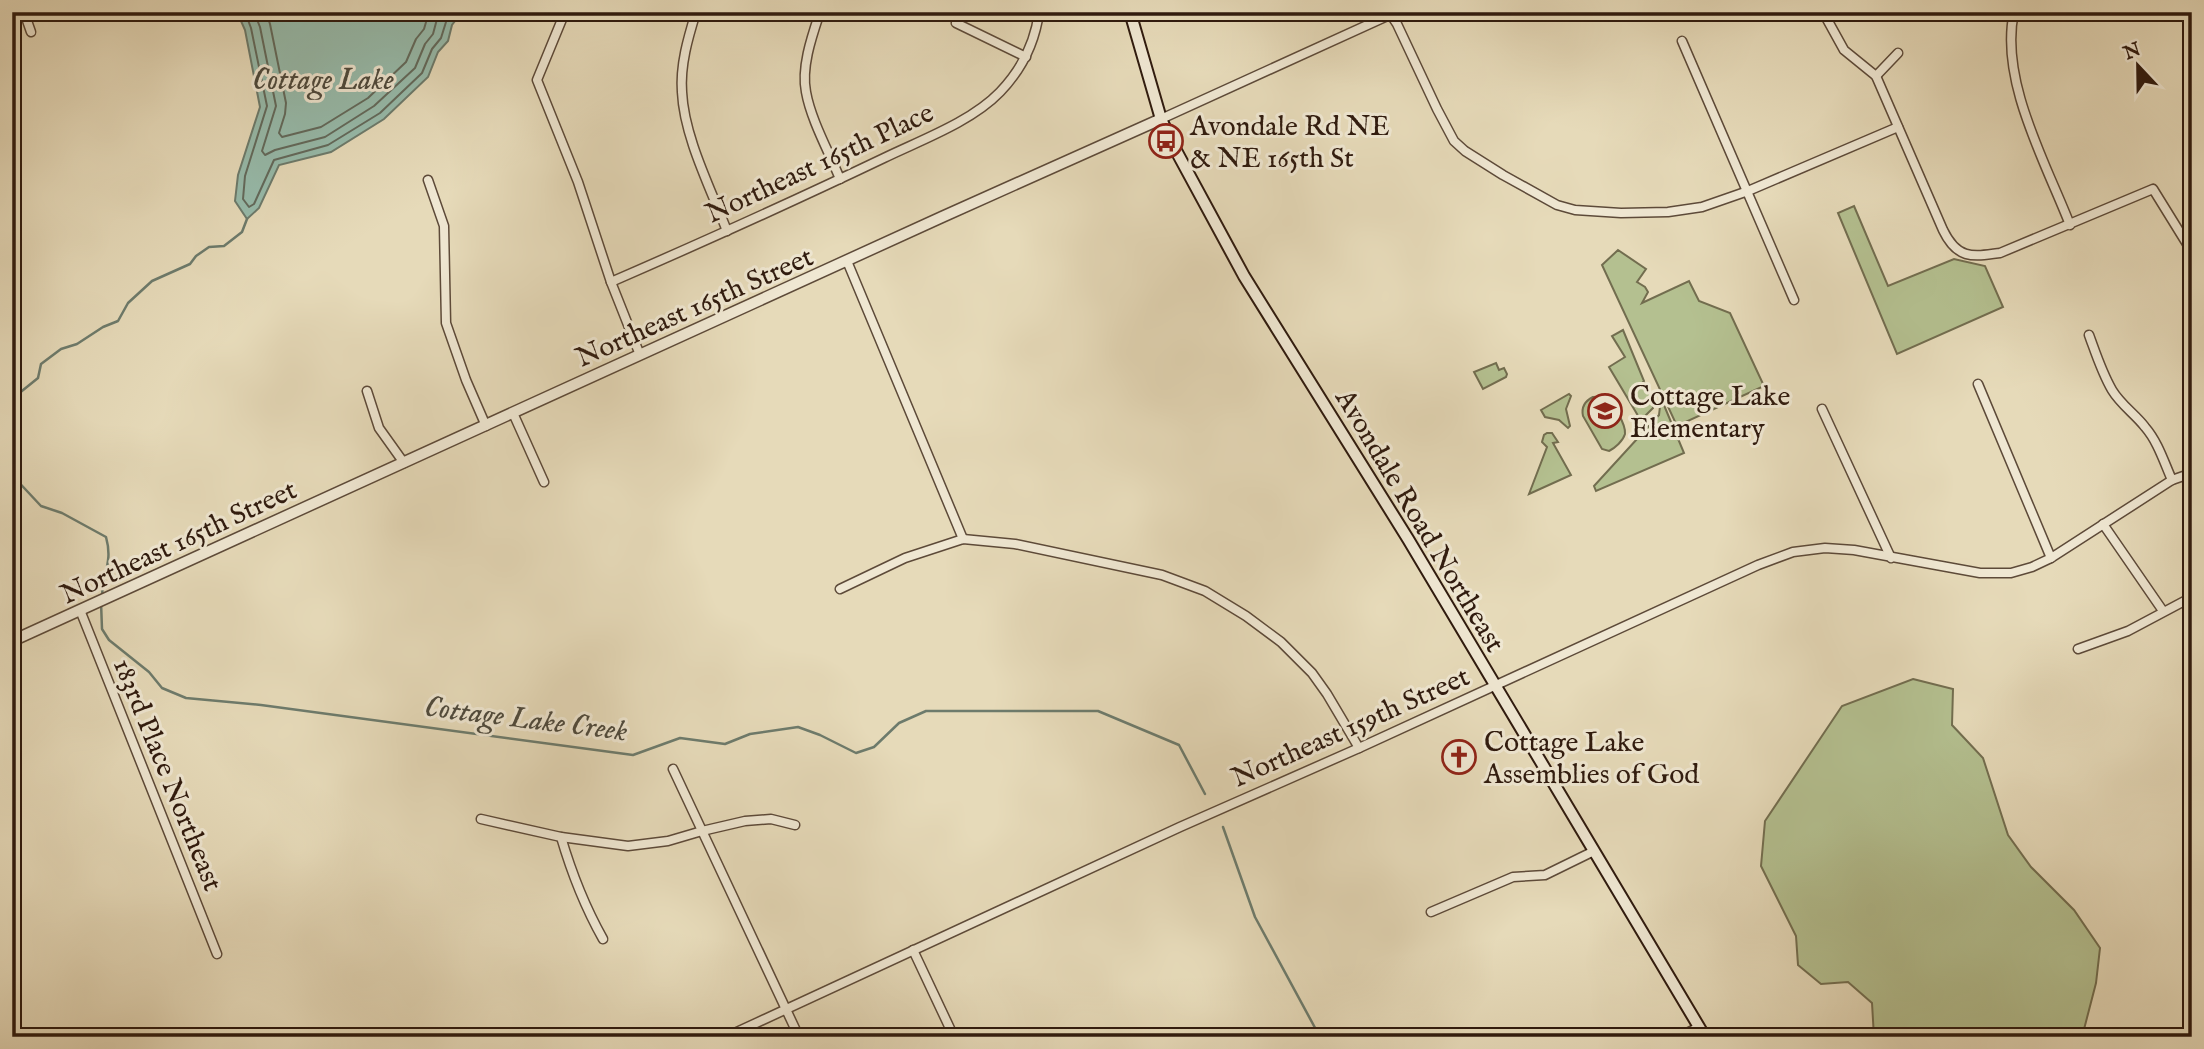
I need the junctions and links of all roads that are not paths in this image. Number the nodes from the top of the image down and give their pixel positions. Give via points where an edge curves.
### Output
1 (24, 12) edge
2 (565, 12) edge
3 (696, 12) edge
4 (820, 12) edge
5 (1039, 12) edge
6 (1130, 12) edge
7 (1823, 12) edge
8 (2014, 12) edge
9 (1391, 13) edge
10 (956, 23) dead end
11 (31, 32) dead end
12 (1682, 41) dead end
13 (1898, 52) dead end
14 (1026, 57) junction
15 (1876, 76) junction
16 (1161, 119) junction
17 (1898, 127) junction
18 (841, 179) junction
19 (428, 180) dead end
20 (1748, 191) junction
21 (2070, 225) junction
22 (727, 231) junction
23 (2192, 252) edge
24 (847, 261) junction
25 (611, 282) junction
26 (1794, 300) dead end
27 (2089, 335) dead end
28 (640, 355) junction
29 (1978, 384) dead end
30 (367, 391) dead end
31 (1822, 409) dead end
32 (513, 413) junction
33 (486, 426) junction
34 (404, 463) junction
35 (2192, 473) edge
36 (2172, 481) junction
37 (544, 482) dead end
38 (2103, 524) junction
39 (964, 538) junction
40 (1891, 558) junction
41 (2052, 558) junction
42 (840, 589) dead end
43 (2192, 597) edge
44 (80, 610) junction
45 (2163, 611) junction
46 (12, 641) edge
47 (2078, 649) dead end
48 (1496, 685) junction
49 (1359, 748) junction
50 (673, 769) dead end
51 (481, 819) dead end
52 (795, 825) dead end
53 (702, 831) junction
54 (561, 836) junction
55 (1594, 852) junction
56 (1431, 912) dead end
57 (603, 939) dead end
58 (913, 950) junction
59 (216, 954) dead end
60 (786, 1010) junction
61 (1702, 1032) edge
62 (726, 1037) edge
63 (799, 1037) edge
64 (954, 1037) edge
65 (1679, 1037) edge

1 - 11 street
2 - 25 street via 537,80 578,181
3 - 22 street via 684,52 683,111
4 - 18 street via 806,69 806,92
5 - 14 street, Northeast 165th Place
6 - 16 main road, Avondale Road Northeast
7 - 15 street via 1844,50
8 - 21 street via 2013,76
9 - 16 street, Northeast 165th Street
9 - 20 street via 1448,132 1474,157 1558,205 1621,213 1668,212 1702,207
10 - 14 street
12 - 20 street
13 - 15 street
14 - 18 street, Northeast 165th Place via 998,94 978,109
15 - 17 street
16 - 24 street, Northeast 165th Street
16 - 48 main road, Avondale Road Northeast via 1244,276
17 - 20 street
17 - 21 street via 1942,230 1962,254 2000,253
18 - 22 street, Northeast 165th Place
19 - 33 street via 444,226 446,323
20 - 26 street
21 - 23 street via 2153,189
22 - 25 street, Northeast 165th Place
24 - 28 street, Northeast 165th Street
24 - 39 street
25 - 28 street
27 - 36 street via 2112,390 2156,442
28 - 32 street, Northeast 165th Street
29 - 41 street
30 - 34 street via 379,428
31 - 40 street
32 - 33 street, Northeast 165th Street
32 - 37 street
33 - 34 street, Northeast 165th Street
34 - 44 street, Northeast 165th Street
35 - 36 street
36 - 38 street
38 - 41 street
38 - 45 street
39 - 42 street via 905,558
39 - 49 street via 1114,564 1205,591 1281,642 1312,673
40 - 41 street, Northeast 159th Street via 1980,573 2011,573
40 - 48 street, Northeast 159th Street via 1825,548 1793,552
43 - 45 street
44 - 46 street, Northeast 165th Street
44 - 59 street, 183rd Place Northeast
45 - 47 street via 2128,631
48 - 49 street, Northeast 159th Street
48 - 55 main road, Avondale Road Northeast
49 - 58 street, Northeast 159th Street
50 - 53 street
51 - 54 street
52 - 53 street via 771,819
53 - 54 street via 638,846
53 - 60 street
54 - 57 street
55 - 56 street via 1545,875 1513,877
55 - 61 main road, Avondale Road Northeast
58 - 60 street, Northeast 159th Street
58 - 64 street
60 - 62 street, Northeast 159th Street
60 - 63 street
61 - 65 street

